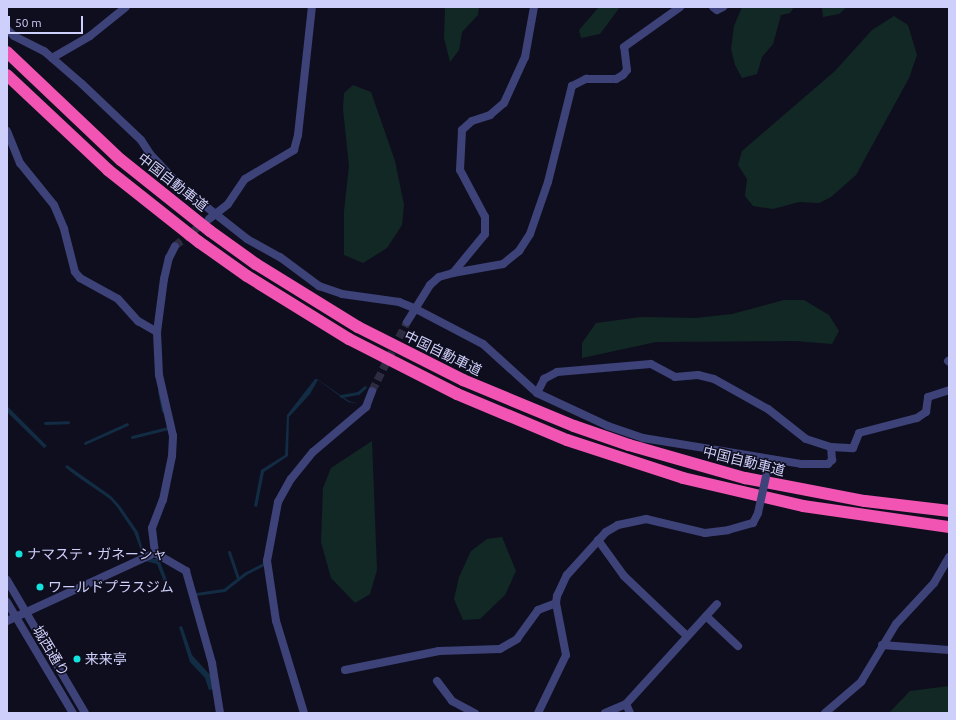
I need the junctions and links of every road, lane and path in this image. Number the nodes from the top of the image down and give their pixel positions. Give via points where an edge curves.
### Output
1 (126, 7) edge
2 (312, 7) edge
3 (534, 7) edge
4 (680, 7) edge
5 (713, 7) edge
6 (723, 7) edge
7 (7, 29) edge
8 (7, 52) edge
9 (52, 58) junction
10 (7, 75) edge
11 (7, 131) edge
12 (217, 214) junction
13 (209, 219) tunnel mouth
14 (175, 246) tunnel mouth
15 (453, 273) junction
16 (414, 308) junction
17 (407, 322) tunnel mouth
18 (157, 332) junction
19 (949, 390) edge
20 (372, 391) tunnel mouth
21 (537, 393) junction
22 (831, 447) junction
23 (768, 464) junction
24 (949, 511) edge
25 (949, 527) edge
26 (598, 540) junction
27 (155, 553) junction
28 (949, 558) edge
29 (7, 580) edge
30 (7, 602) edge
31 (556, 602) junction
32 (717, 604) dead end
33 (26, 612) junction
34 (706, 616) junction
35 (16, 617) junction
36 (7, 621) edge
37 (687, 636) junction
38 (882, 645) junction
39 (738, 646) dead end
40 (949, 650) edge
41 (345, 670) dead end
42 (437, 681) dead end
43 (626, 704) junction
44 (73, 713) edge
45 (85, 713) edge
46 (220, 713) edge
47 (304, 713) edge
48 (475, 713) edge
49 (538, 713) edge
50 (605, 713) edge
51 (630, 713) edge
52 (825, 713) edge

1 - 9 street via 90,36
2 - 12 street via 294,150 245,179 228,204
3 - 15 street via 525,57 504,103 490,116 472,121 462,130 460,170 478,202 486,226 480,243
4 - 15 street via 624,47 627,70 623,75 616,79 586,79 572,86 548,182 530,234 519,251 503,264
5 - 6 street via 717,10
7 - 9 street via 14,36
8 - 24 highway, 中国自動車道 via 121,160 210,232 256,264 358,327 456,376 574,426 688,463 806,491
9 - 12 street via 141,140 150,154 180,186
10 - 25 highway via 102,165 199,242 247,276 330,328 450,391 567,440 683,478 803,506
11 - 18 street via 20,163 54,205 64,229 75,272 80,278 118,299 138,320
12 - 13 street
12 - 16 street via 247,239 280,257 319,286 342,294 399,302
14 - 18 street via 164,279
15 - 16 street via 439,277 430,285
16 - 17 street
16 - 21 street via 483,344
18 - 27 street via 159,375 173,436 164,500 152,528
19 - 22 street via 928,397 926,412 917,418 859,433 853,448
20 - 47 street via 366,407 313,452 291,479 278,502 267,561 276,620
21 - 22 street via 544,379 558,372 651,364 675,377 698,375 714,379 768,409 806,439
21 - 23 street via 608,426 643,438 730,451
22 - 23 street via 832,460 828,464
23 - 26 street, bridge via 758,513 753,523 705,533 652,519 630,521 618,525
26 - 31 street via 567,575
26 - 37 street via 624,576
27 - 33 street
27 - 46 street via 186,571 212,663
28 - 38 street via 934,583 896,624
29 - 33 street, 城西通り
30 - 35 street, 城西通り
31 - 41 street via 538,610 517,639 500,649 439,651
31 - 49 street via 566,656
32 - 34 street
33 - 35 street
33 - 45 street, 城西通り
34 - 37 street
34 - 39 street
35 - 36 street
35 - 44 street, 城西通り
37 - 43 street
38 - 40 street
38 - 52 street via 861,682
42 - 48 street via 452,701
43 - 50 street
43 - 51 street

